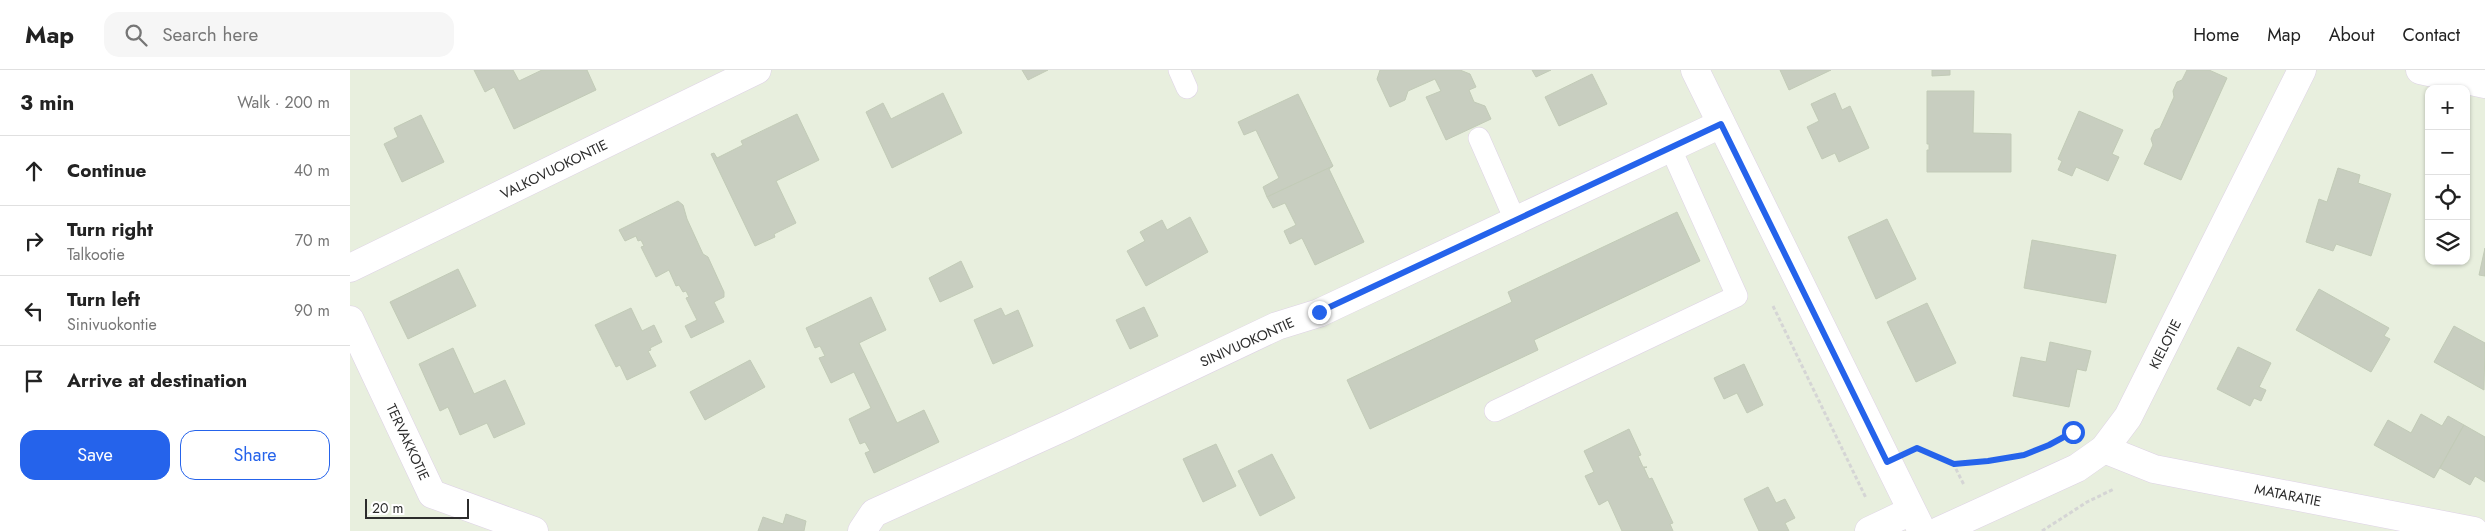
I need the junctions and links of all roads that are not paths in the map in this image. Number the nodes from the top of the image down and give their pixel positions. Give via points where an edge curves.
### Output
1 (757, 70) edge
2 (1695, 70) edge
3 (2302, 70) edge
4 (2420, 70) edge
5 (2485, 84) edge
6 (1721, 124) junction
7 (1479, 138) dead end
8 (1670, 146) junction
9 (1515, 220) junction
10 (350, 268) edge
11 (350, 320) edge
12 (1495, 411) dead end
13 (2104, 449) junction
14 (1917, 521) edge
15 (534, 531) edge
16 (862, 531) edge
17 (1869, 531) edge
18 (1940, 531) edge
19 (2474, 531) edge

1 - 10 street, VALKOVUOKONTIE
2 - 6 street
3 - 13 street, KIELOTIE via 2128,417
4 - 5 street
6 - 8 street, SINIVUOKONTIE
6 - 14 street
7 - 9 lane
8 - 9 street, SINIVUOKONTIE
8 - 12 lane via 1737,296
9 - 16 street, SINIVUOKONTIE via 1319,312 1277,326 874,513
11 - 15 street, TERVAKKOTIE via 432,494
13 - 18 street, KIELOTIE via 2077,468
13 - 19 street, MATARATIE via 2154,469
14 - 17 street

